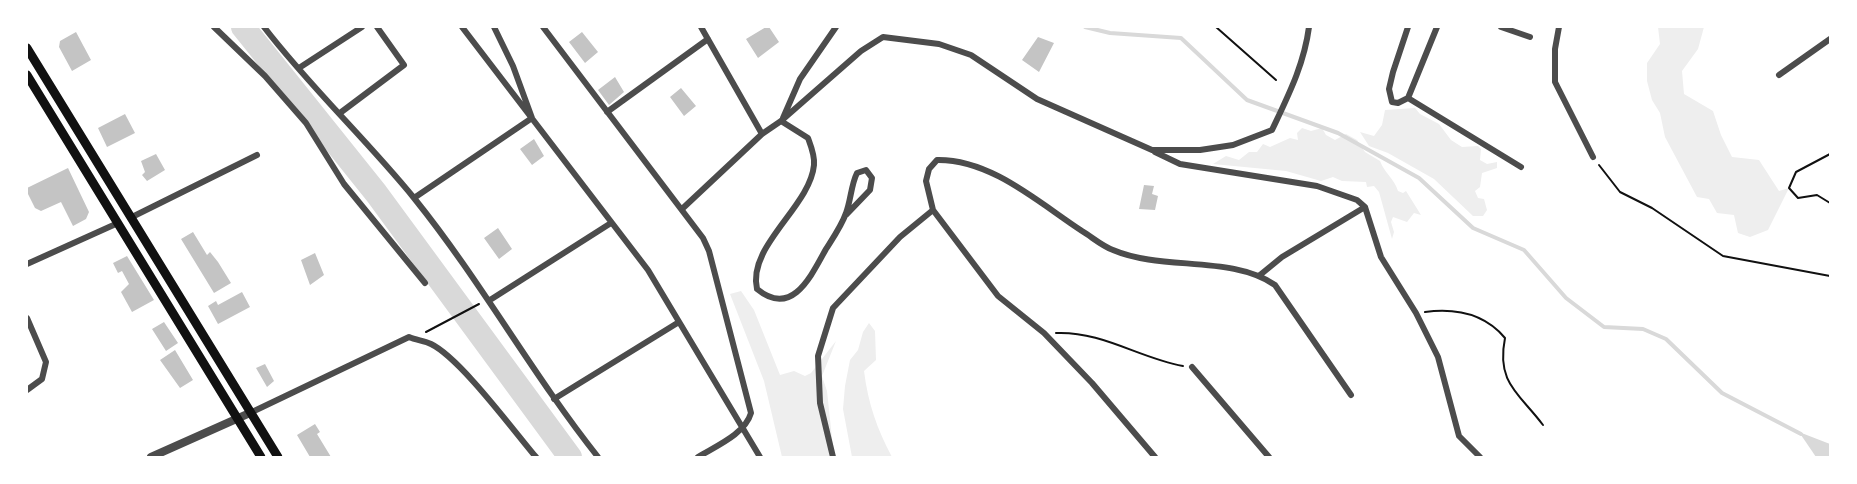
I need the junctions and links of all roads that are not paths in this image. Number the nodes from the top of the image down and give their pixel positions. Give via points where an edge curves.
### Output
1 (214, 27) edge
2 (264, 27) edge
3 (362, 27) edge
4 (377, 27) edge
5 (462, 27) edge
6 (494, 27) edge
7 (700, 27) edge
8 (836, 27) edge
9 (1309, 27) edge
10 (1408, 27) edge
11 (1437, 27) edge
12 (1501, 27) edge
13 (1559, 27) edge
14 (546, 28) edge
15 (1530, 37) dead end
16 (708, 39) junction
17 (1830, 39) edge
18 (27, 48) edge
19 (299, 68) junction
20 (27, 75) edge
21 (1779, 75) dead end
22 (1408, 98) junction
23 (607, 112) junction
24 (340, 113) junction
25 (532, 118) junction
26 (782, 121) junction
27 (762, 134) junction
28 (1152, 150) junction
29 (257, 155) dead end
30 (1593, 157) road end
31 (1521, 167) dead end
32 (414, 198) junction
33 (1365, 207) junction
34 (682, 210) junction
35 (933, 210) junction
36 (846, 215) junction
37 (132, 217) junction
38 (118, 223) junction
39 (611, 223) junction
40 (27, 264) edge
41 (1260, 274) junction
42 (425, 283) dead end
43 (490, 300) junction
44 (27, 318) edge
45 (679, 322) junction
46 (1192, 367) road end
47 (27, 390) edge
48 (1351, 395) dead end
49 (554, 399) junction
50 (252, 412) junction
51 (239, 419) junction
52 (742, 429) junction
53 (151, 457) edge
54 (261, 457) edge
55 (278, 457) edge
56 (536, 457) edge
57 (598, 457) edge
58 (698, 457) edge
59 (760, 457) edge
60 (832, 457) edge
61 (1155, 457) edge
62 (1269, 457) edge
63 (1480, 457) edge

1 - 42 street via 306,123 344,184
2 - 19 street
3 - 19 street
4 - 24 street via 404,65
5 - 25 street
6 - 25 street
7 - 16 street
8 - 26 street via 800,79
9 - 28 street via 1305,54 1272,130 1233,146
10 - 22 street via 1389,89 1392,102
11 - 22 street
12 - 15 street
13 - 30 street via 1555,82
14 - 23 street
16 - 23 street
16 - 27 street
17 - 21 street
18 - 37 main road
19 - 24 street
20 - 38 main road
22 - 31 street
23 - 34 street
24 - 32 street
25 - 32 street
25 - 39 street
26 - 27 street
26 - 28 street via 861,51 883,37 910,39 971,55 1037,99
26 - 36 street via 808,138 815,163 811,180 757,267 757,289 779,300 804,286
27 - 34 street
28 - 33 street via 1180,164 1317,186 1357,200
29 - 37 street
32 - 43 street
33 - 41 street
33 - 63 street via 1381,257 1438,357 1459,436
34 - 52 street via 709,251 749,400 751,413
35 - 41 street via 926,181 929,169 937,160 951,160 996,175 1109,249 1136,260 1167,260
35 - 60 street via 900,237 833,308 818,356 819,403
35 - 61 street via 998,296 1044,333
36 - 36 street via 856,173 866,170 872,186
37 - 38 main road
37 - 50 main road
38 - 40 street
38 - 51 main road
39 - 43 street
39 - 45 street via 648,270
41 - 48 street via 1275,285
43 - 49 street
44 - 47 street via 46,362 42,379
45 - 49 street
45 - 52 street
46 - 62 street
49 - 57 street
50 - 51 street
50 - 55 main road
50 - 56 street via 409,337 446,355
51 - 53 street
51 - 54 main road
52 - 58 street
52 - 59 street

